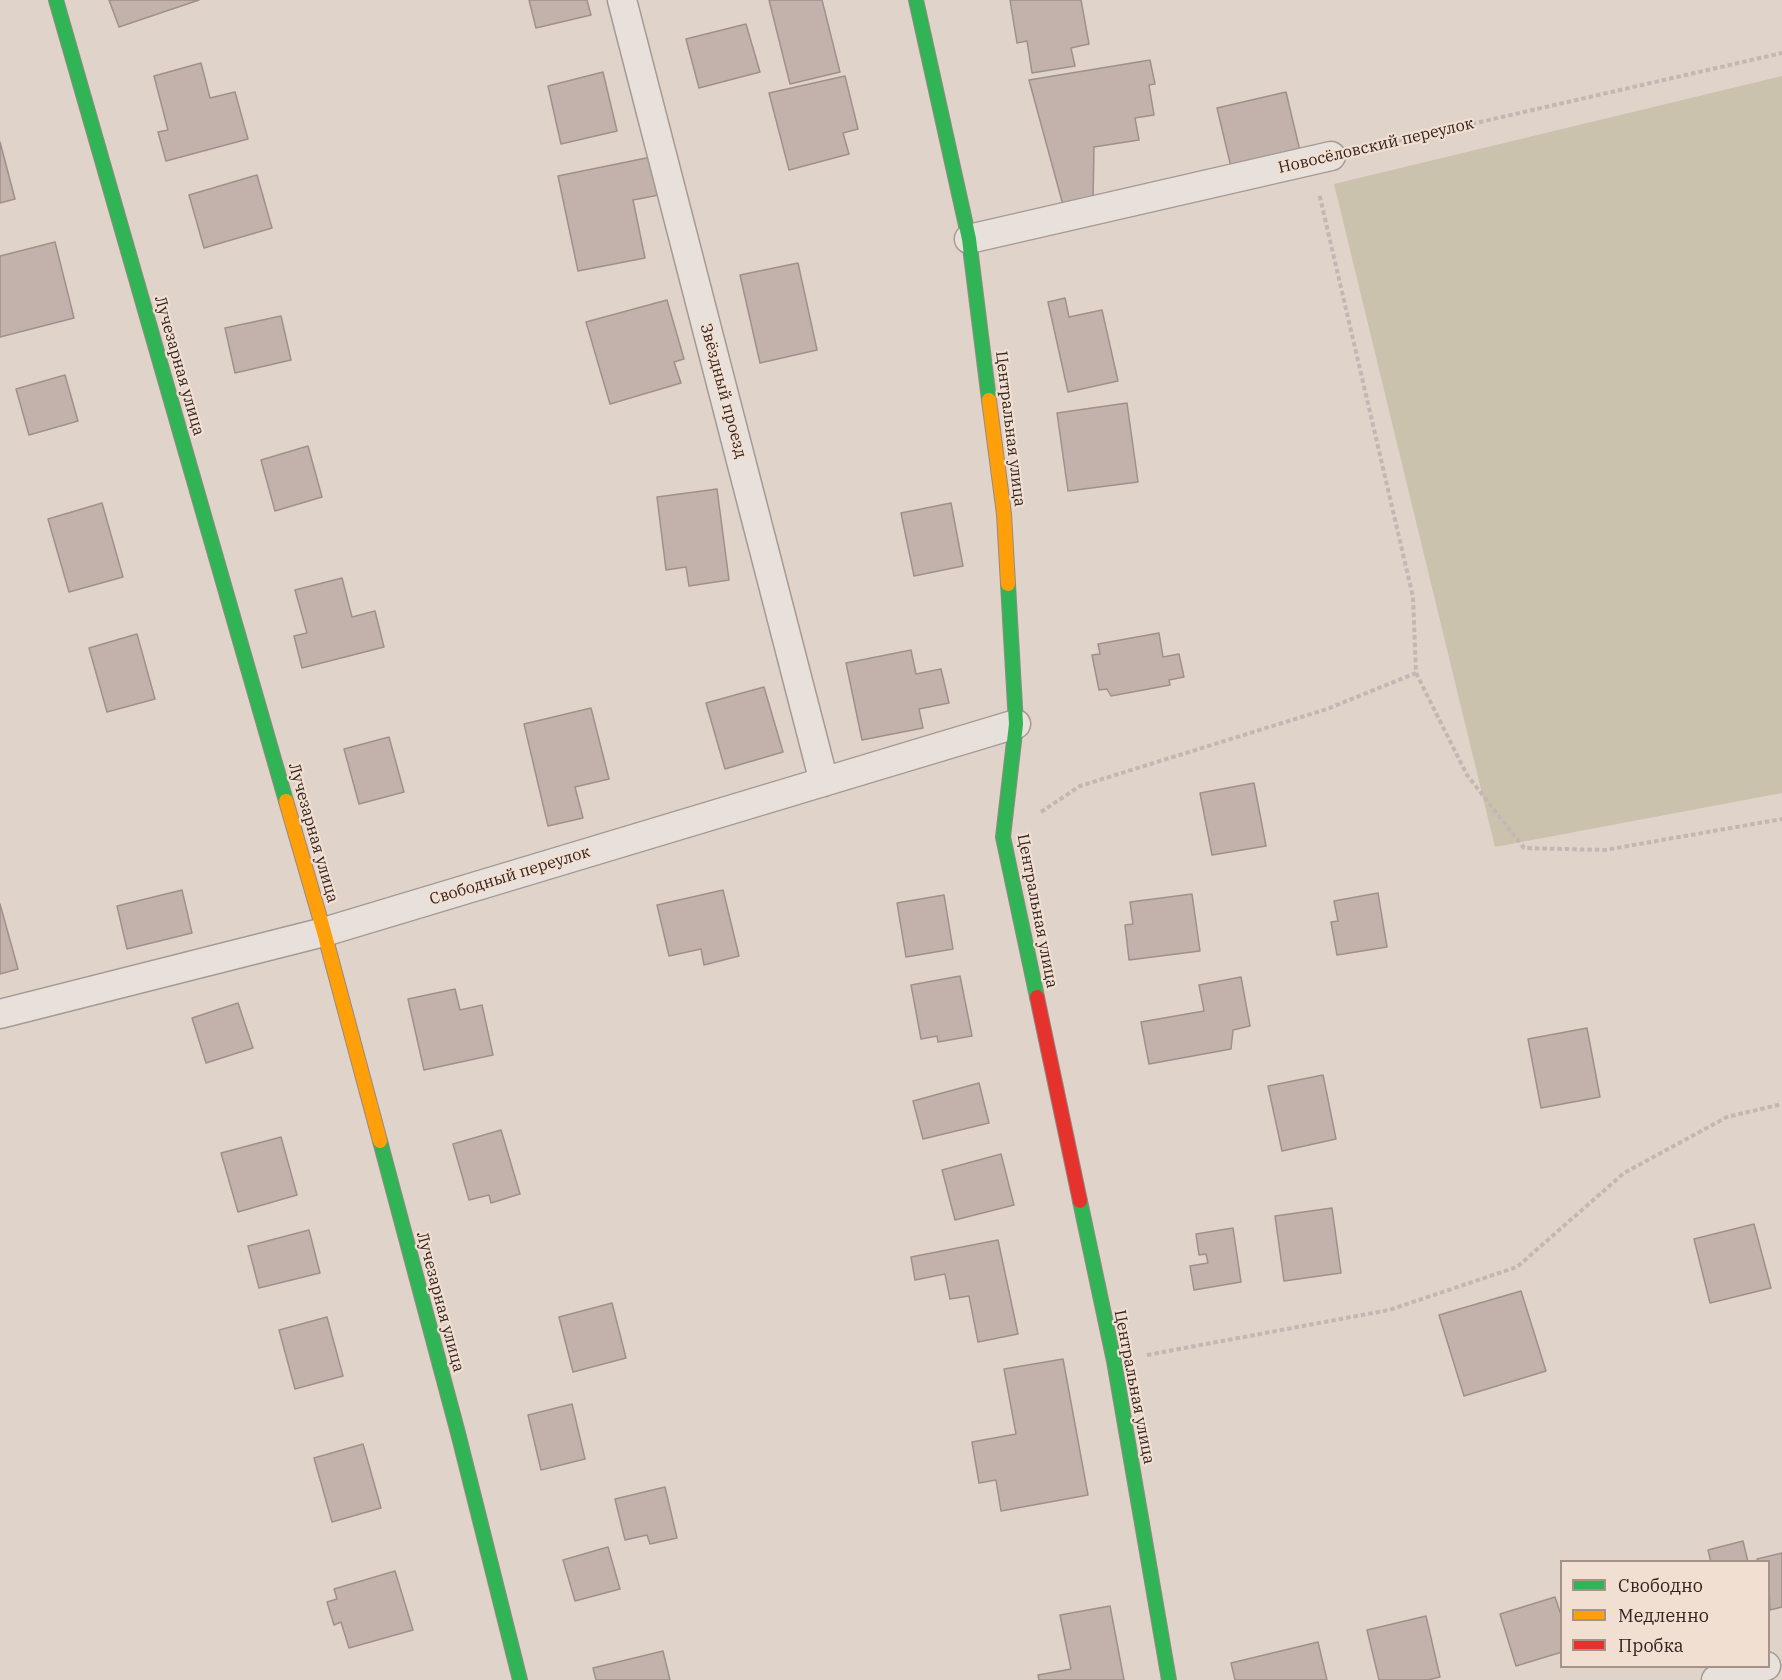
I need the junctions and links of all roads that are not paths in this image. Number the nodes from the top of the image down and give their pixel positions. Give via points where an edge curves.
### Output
1 (56, 0) edge
2 (622, 0) edge
3 (916, 0) edge
4 (1321, 159) road end
5 (969, 239) junction
6 (1016, 724) junction
7 (824, 782) junction
8 (324, 932) junction
9 (0, 1014) edge
10 (1760, 1668) edge
11 (520, 1680) edge
12 (1170, 1680) edge
13 (1716, 1680) edge

1 - 8 street, Лучезарная улица
2 - 7 street, Звёздный проезд
3 - 5 street, Центральная улица
4 - 5 street, Новосёловский переулок
5 - 6 street, Центральная улица via 1004,514
6 - 7 street, Свободный переулок
6 - 12 street, Центральная улица via 1003,837 1114,1361
7 - 8 street, Свободный переулок
8 - 9 street, Свободный переулок
8 - 11 street, Лучезарная улица
10 - 13 street

